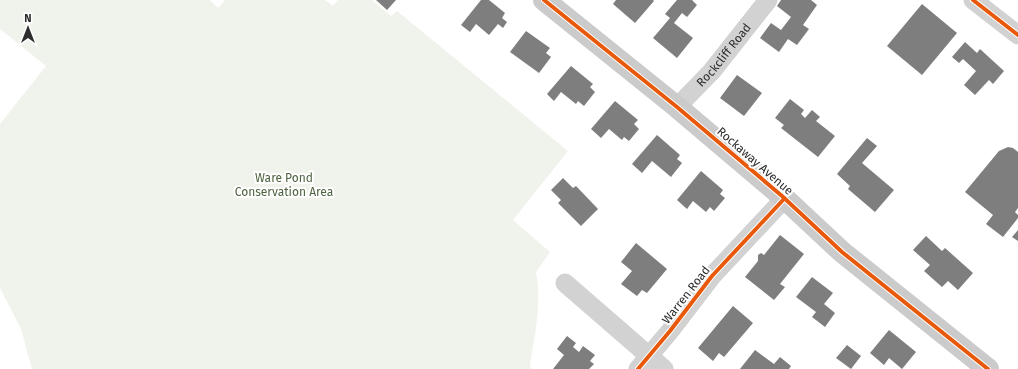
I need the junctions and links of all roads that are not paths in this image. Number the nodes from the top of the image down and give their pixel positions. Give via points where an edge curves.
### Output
1 (544, 0) edge
2 (768, 0) edge
3 (973, 0) edge
4 (1018, 35) edge
5 (677, 107) junction
6 (784, 199) junction
7 (565, 283) dead end
8 (644, 363) edge
9 (664, 369) edge
10 (988, 369) edge

1 - 5 street, Rockaway Avenue
2 - 5 street, Rockcliff Road via 712,71
3 - 4 street
5 - 6 street, Rockaway Avenue
6 - 8 street, Warren Road via 712,276
6 - 10 street, Rockaway Avenue via 842,252
7 - 8 street
8 - 9 street

